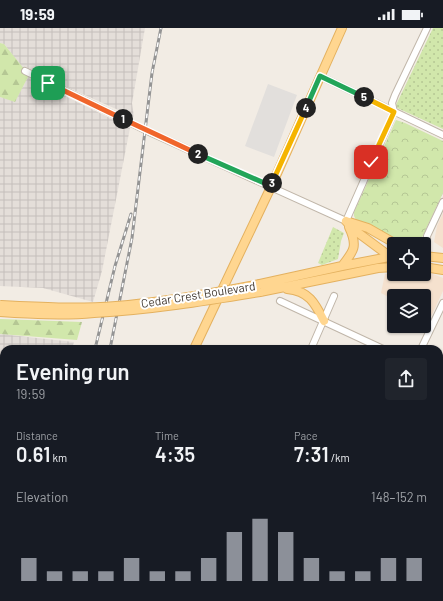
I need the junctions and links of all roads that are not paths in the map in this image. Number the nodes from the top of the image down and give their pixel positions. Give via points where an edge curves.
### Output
1 (342, 28) edge
2 (427, 28) edge
3 (25, 71) dead end
4 (320, 76) junction
5 (394, 112) junction
6 (443, 135) edge
7 (271, 186) junction
8 (443, 202) edge
9 (346, 221) junction
10 (381, 235) junction
11 (427, 237) edge
12 (387, 239) edge
13 (387, 244) edge
14 (387, 254) edge
15 (431, 257) edge
16 (443, 258) edge
17 (387, 259) edge
18 (387, 262) edge
19 (342, 266) junction
20 (387, 267) edge
21 (378, 268) junction
22 (431, 268) edge
23 (443, 270) edge
24 (260, 288) junction
25 (280, 288) junction
26 (334, 296) dead end
27 (280, 301) dead end
28 (443, 303) edge
29 (0, 305) edge
30 (0, 312) edge
31 (324, 321) junction
32 (196, 345) edge
33 (313, 345) edge
34 (375, 345) edge
35 (423, 345) edge

1 - 4 main road
2 - 5 street via 395,95 392,103
3 - 7 street via 148,132
4 - 5 street
4 - 7 main road
5 - 6 street
5 - 9 street
7 - 9 street
7 - 32 main road
8 - 11 street
9 - 10 main road
9 - 14 main road via 358,234
9 - 19 main road via 354,244 351,256
10 - 12 main road
10 - 13 main road
15 - 16 main road
17 - 19 main road, Cedar Crest Boulevard
18 - 21 main road
19 - 24 main road, Cedar Crest Boulevard
20 - 21 main road, Cedar Crest Boulevard
21 - 25 main road, Cedar Crest Boulevard
22 - 23 main road
24 - 25 main road, Cedar Crest Boulevard
24 - 29 main road, Cedar Crest Boulevard, bridge via 116,306 64,308
24 - 30 main road, Cedar Crest Boulevard, bridge via 167,306 93,314
25 - 31 main road via 293,289 305,294 316,305
26 - 31 street
27 - 31 street
28 - 35 street
31 - 33 street
31 - 34 street

